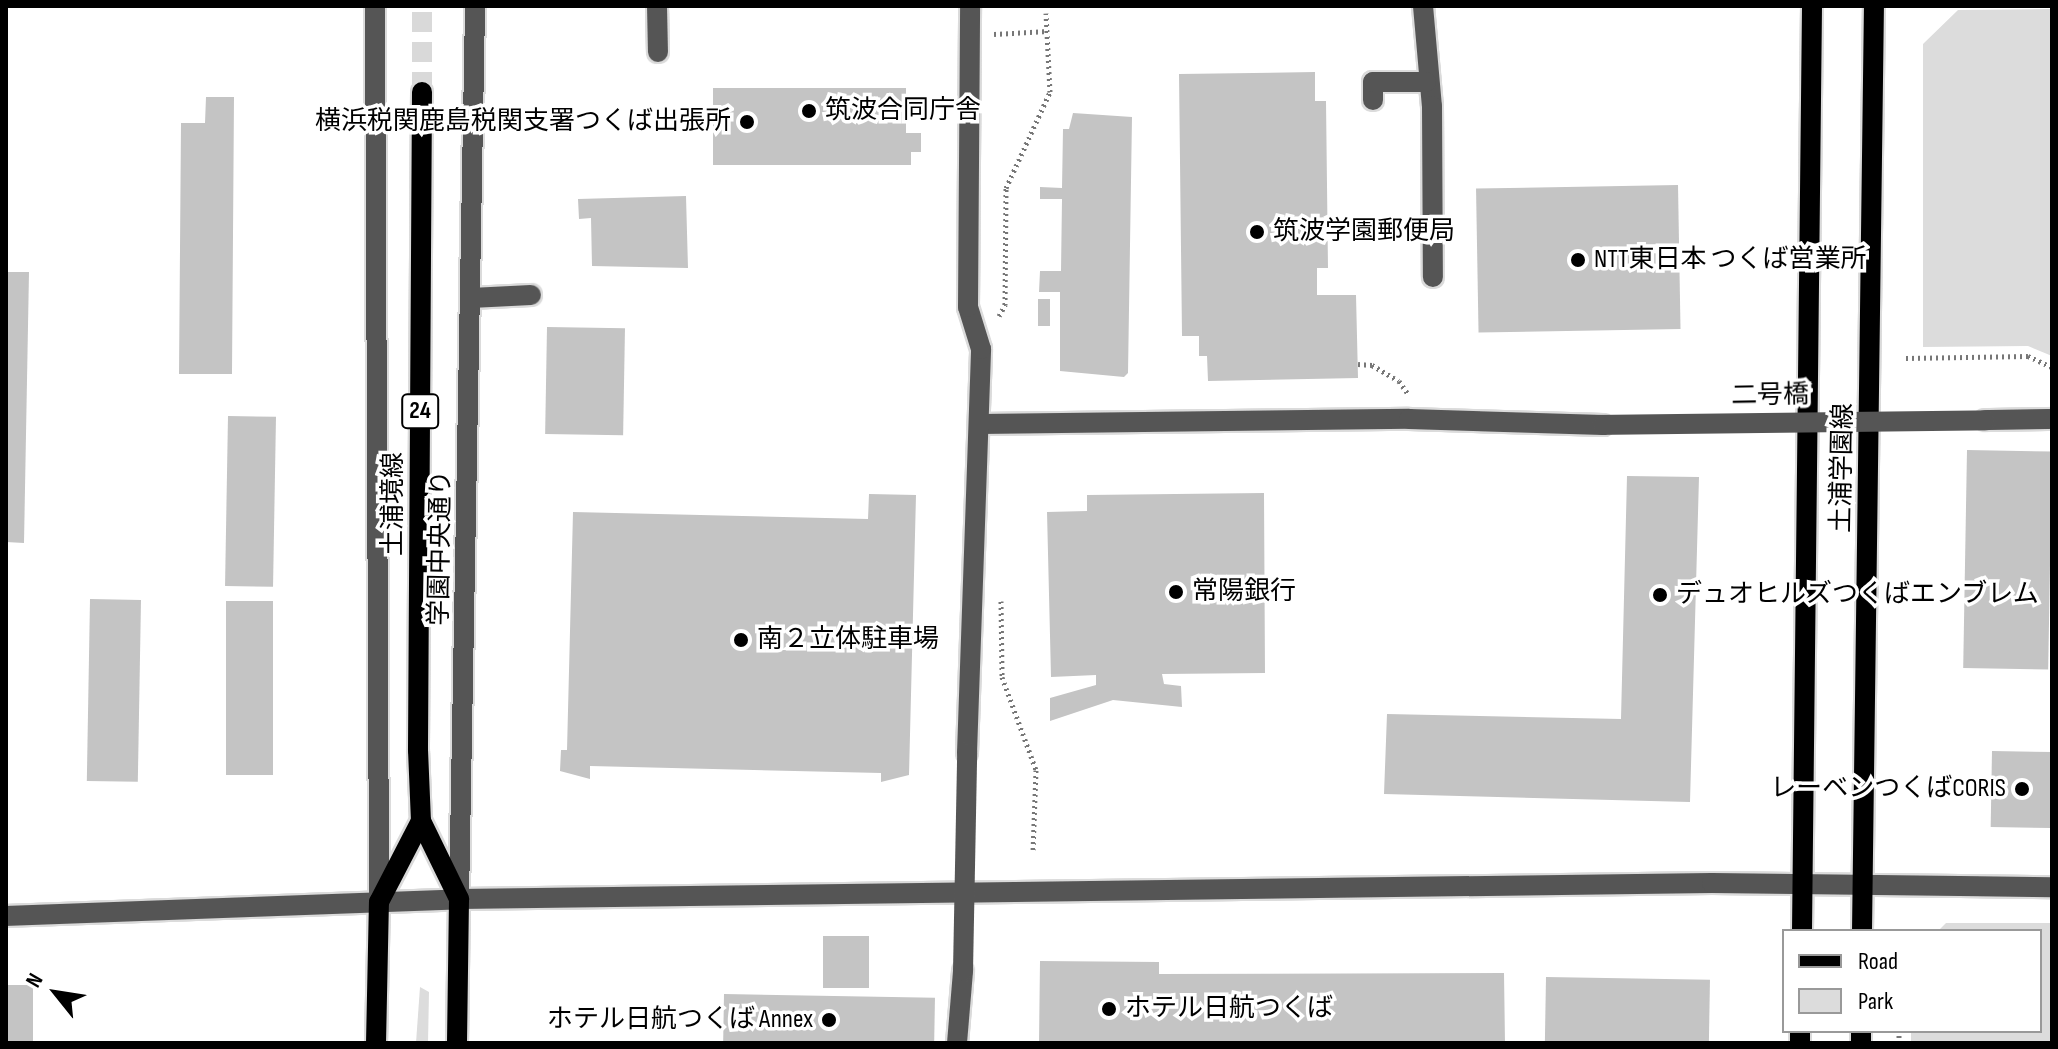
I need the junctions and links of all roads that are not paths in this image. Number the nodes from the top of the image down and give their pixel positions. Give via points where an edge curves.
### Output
1 (375, 6) edge
2 (475, 6) edge
3 (657, 6) edge
4 (970, 6) edge
5 (1423, 6) edge
6 (1812, 6) edge
7 (1874, 6) edge
8 (658, 52) dead end
9 (1426, 82) junction
10 (422, 92) tunnel mouth
11 (1373, 100) dead end
12 (1433, 277) dead end
13 (531, 295) dead end
14 (471, 298) junction
15 (2052, 419) edge
16 (980, 424) junction
17 (421, 821) junction
18 (1803, 884) junction
19 (1863, 886) junction
20 (2052, 887) edge
21 (459, 899) junction
22 (379, 902) junction
23 (6, 916) edge
24 (1802, 929) edge
25 (1862, 929) edge
26 (376, 1043) edge
27 (457, 1043) edge
28 (957, 1043) edge

1 - 22 street
2 - 14 street, 学園中央通り
3 - 8 street
4 - 16 street via 968,307 981,349
5 - 9 street
6 - 18 main road, 土浦学園線
7 - 19 main road, 土浦学園線
9 - 11 street via 1373,82
9 - 12 street via 1432,106
10 - 17 main road, 土浦境線 / 24
13 - 14 street
14 - 21 street, 学園中央通り
15 - 16 street, 二号橋, bridge
16 - 28 street, bridge
17 - 21 main road, 土浦境線 / 24
17 - 22 main road, 土浦境線 / 24
18 - 19 street
18 - 21 street
18 - 24 main road, 土浦学園線
19 - 20 street
19 - 25 main road, 土浦学園線
21 - 22 street
21 - 27 main road, 学園中央通り / 24
22 - 23 street
22 - 26 main road, 24

